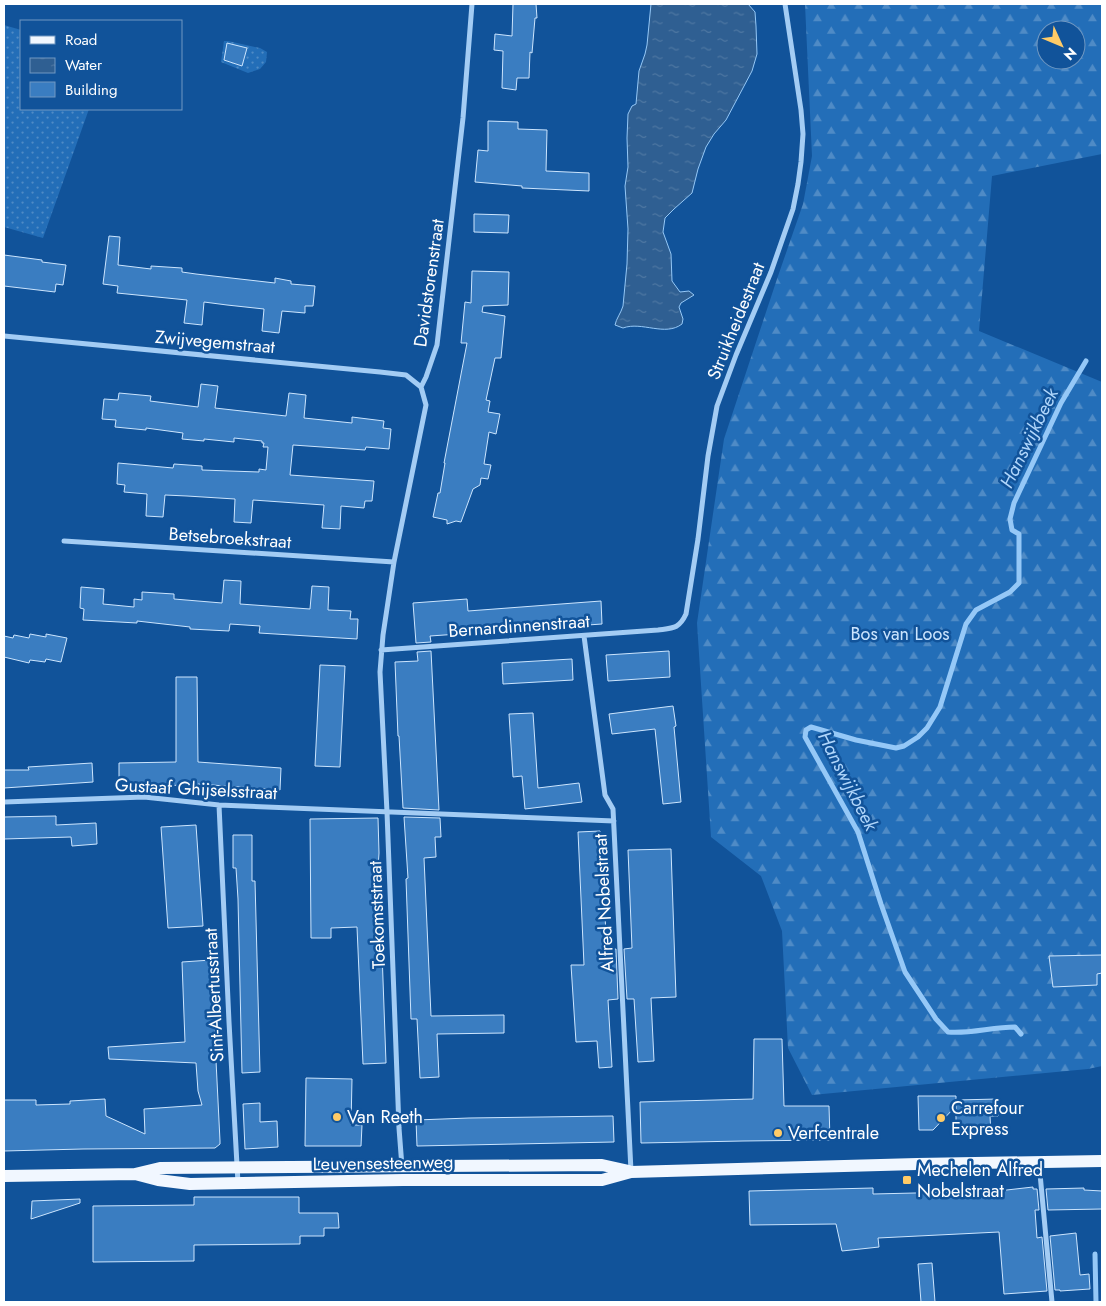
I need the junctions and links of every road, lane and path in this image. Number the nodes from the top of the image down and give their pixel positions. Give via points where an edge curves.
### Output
1 (472, 4) edge
2 (785, 4) edge
3 (4, 336) edge
4 (421, 387) junction
5 (64, 541) dead end
6 (394, 562) junction
7 (658, 630) joint
8 (584, 636) junction
9 (381, 650) junction
10 (4, 802) edge
11 (219, 805) junction
12 (387, 812) junction
13 (614, 821) junction
14 (1102, 1161) edge
15 (1039, 1163) junction
16 (402, 1167) junction
17 (237, 1168) junction
18 (631, 1172) junction
19 (135, 1174) junction
20 (4, 1176) edge
21 (403, 1180) junction
22 (238, 1183) junction
23 (1052, 1302) edge

1 - 4 street, Davidstorenstraat via 463,118 437,344
2 - 7 street, Struikheidestraat via 803,134 793,209 717,406 686,614 678,627
3 - 4 street, Zwijvegemstraat via 406,375
4 - 6 street via 426,405
5 - 6 street, Betsebroekstraat
6 - 9 street
7 - 8 street, Bernardinnenstraat
8 - 9 street, Bernardinnenstraat
8 - 13 street, Alfred Nobelstraat via 605,795 613,810
9 - 12 street, Toekomststraat
10 - 11 street, Gustaaf Ghijselsstraat via 144,797
11 - 12 street, Gustaaf Ghijselsstraat
11 - 17 street, Sint-Albertusstraat
12 - 13 street, Gustaaf Ghijselsstraat
12 - 16 street, Toekomststraat
13 - 18 street, Alfred Nobelstraat
14 - 15 main road, Leuvensesteenweg
15 - 18 main road, Leuvensesteenweg
15 - 23 street
16 - 17 main road, Leuvensesteenweg
16 - 18 main road, Leuvensesteenweg via 602,1165
16 - 21 street, Toekomststraat
17 - 19 main road, Leuvensesteenweg via 160,1168
17 - 22 street, Sint-Albertusstraat
18 - 21 main road, Leuvensesteenweg via 602,1180
19 - 20 main road, Leuvensesteenweg
19 - 22 main road, Leuvensesteenweg via 190,1184
21 - 22 main road, Leuvensesteenweg

